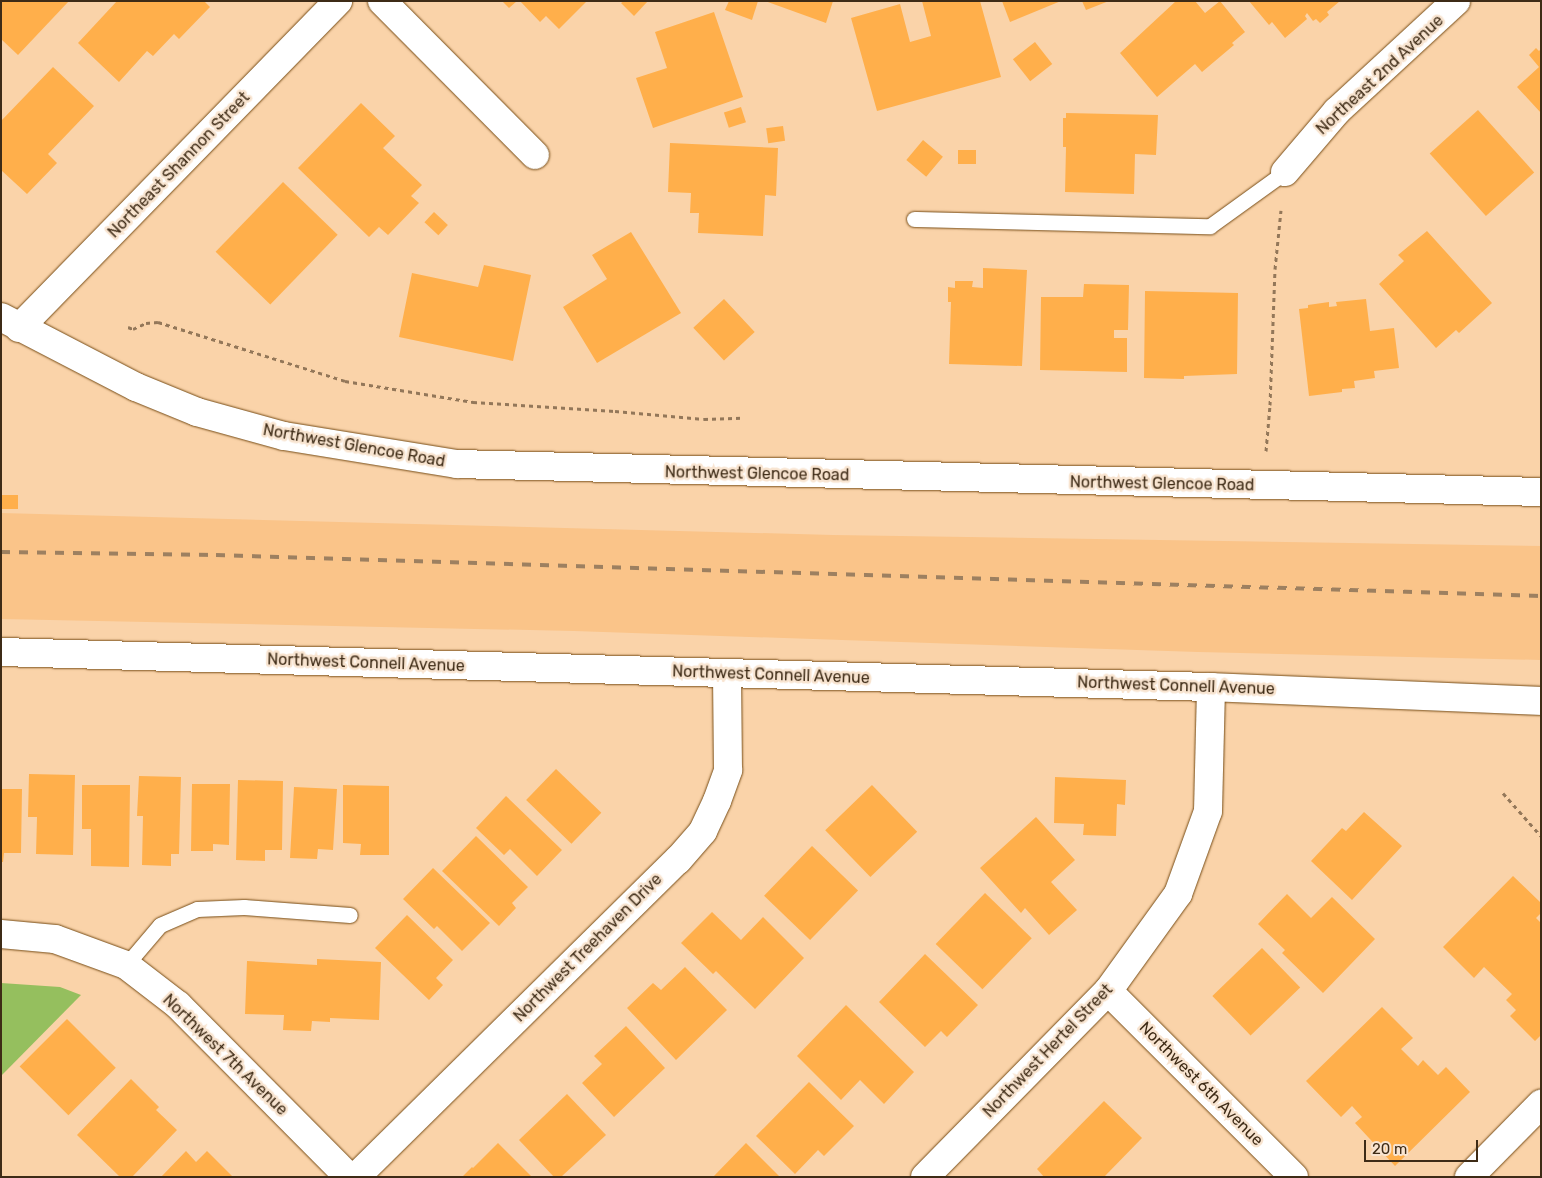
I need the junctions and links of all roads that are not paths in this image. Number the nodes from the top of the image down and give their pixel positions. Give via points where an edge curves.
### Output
1 (338, 1) edge
2 (382, 1) edge
3 (1456, 1) edge
4 (535, 154) dead end
5 (1285, 172) joint
6 (914, 219) dead end
7 (10, 322) edge
8 (1541, 492) edge
9 (1, 652) edge
10 (728, 674) junction
11 (1211, 687) junction
12 (1541, 701) edge
13 (350, 915) dead end
14 (1, 934) edge
15 (126, 965) junction
16 (1108, 992) junction
17 (1541, 1104) edge
18 (349, 1177) edge
19 (356, 1177) edge
20 (925, 1177) edge
21 (1294, 1177) edge
22 (1469, 1177) edge

1 - 7 street, Northeast Shannon Street
2 - 4 street
3 - 5 street, Northeast 2nd Avenue via 1337,111
5 - 6 lane via 1210,226
7 - 8 street, Northwest Glencoe Road via 136,387 197,412 284,436 457,464
9 - 10 street, Northwest Connell Avenue
10 - 11 street, Northwest Connell Avenue
10 - 19 street, Northwest Treehaven Drive via 728,770 718,801 703,831 671,867
11 - 12 street, Northwest Connell Avenue
11 - 16 street, Northwest Hertel Street via 1208,811 1178,894
13 - 15 lane via 244,907 197,908 160,925
14 - 15 street, Northwest 7th Avenue via 55,940
15 - 18 street, Northwest 7th Avenue via 178,1005
16 - 20 street, Northwest Hertel Street
16 - 21 street, Northwest 6th Avenue
17 - 22 street

